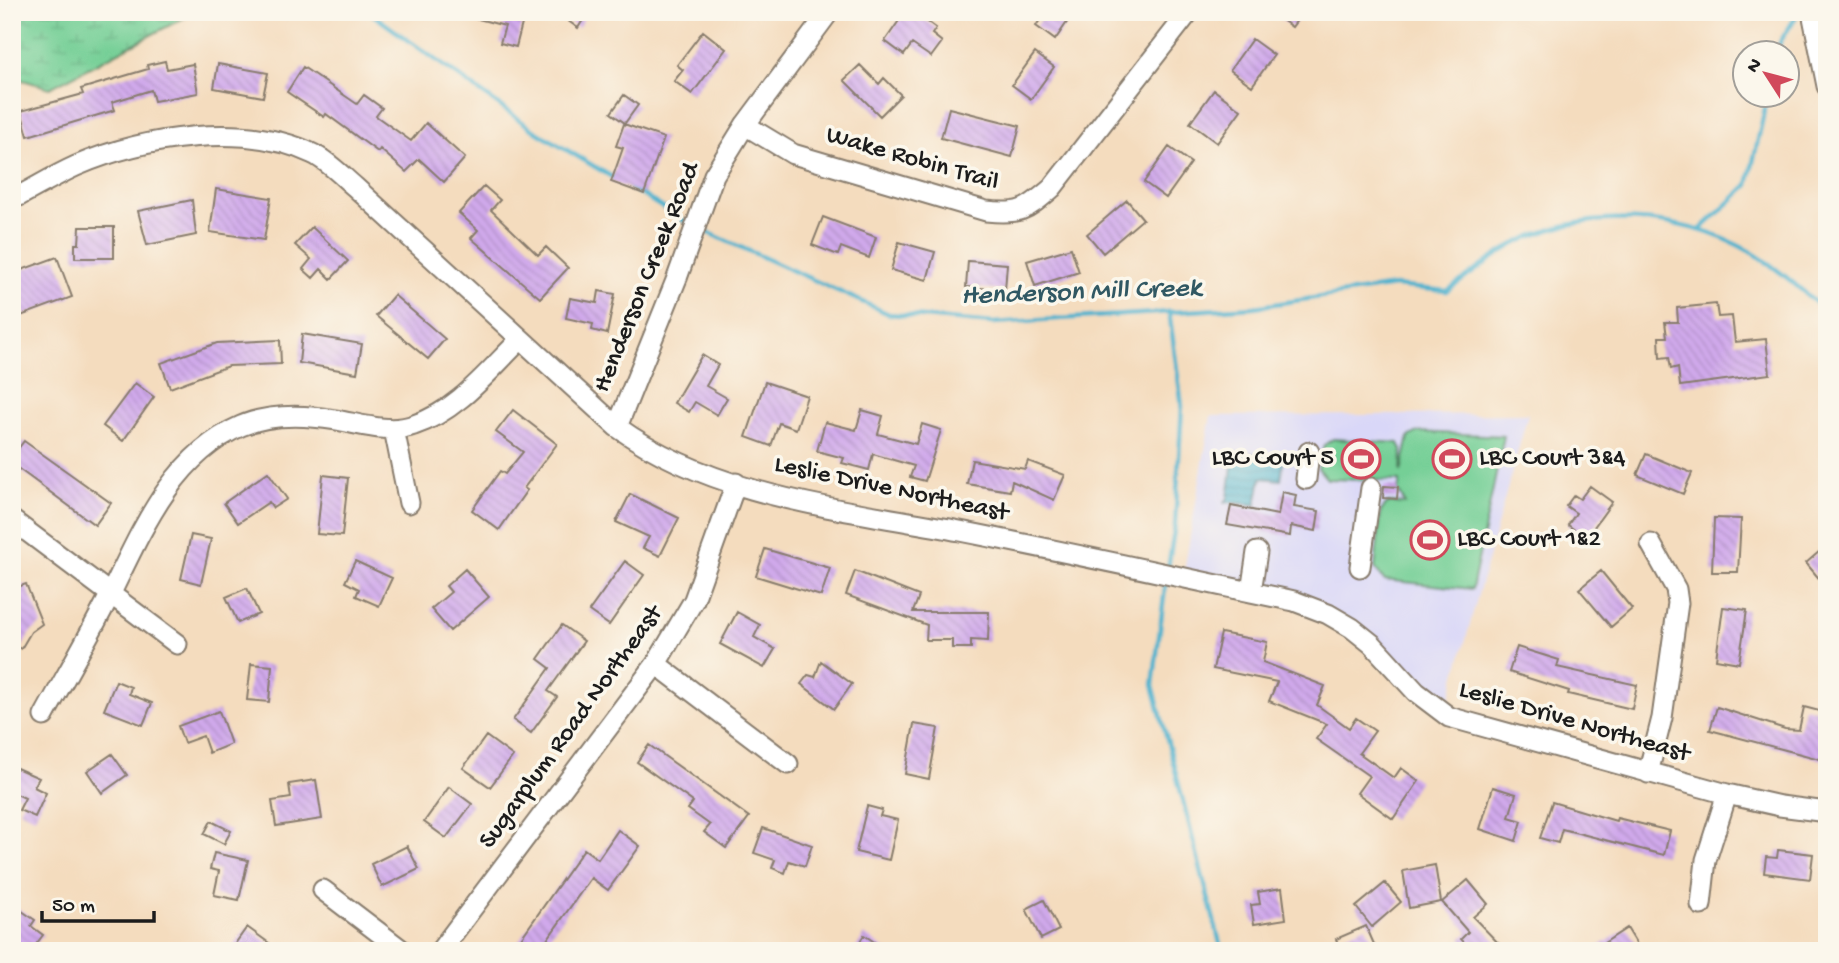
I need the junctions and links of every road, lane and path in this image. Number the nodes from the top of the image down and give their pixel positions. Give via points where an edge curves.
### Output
1 (829, 12) edge
2 (1189, 12) edge
3 (1818, 27) edge
4 (1827, 86) edge
5 (745, 125) junction
6 (19, 196) dead end
7 (521, 339) junction
8 (617, 427) junction
9 (394, 429) junction
10 (1309, 452) dead end
11 (1306, 478) dead end
12 (736, 483) junction
13 (1371, 488) dead end
14 (409, 503) dead end
15 (12, 520) edge
16 (1651, 544) dead end
17 (1257, 552) dead end
18 (1360, 568) dead end
19 (1251, 592) junction
20 (110, 595) junction
21 (177, 644) dead end
22 (656, 664) junction
23 (44, 716) dead end
24 (788, 764) dead end
25 (1648, 773) junction
26 (1727, 794) junction
27 (1827, 812) edge
28 (323, 890) dead end
29 (1701, 905) dead end
30 (403, 951) edge
31 (440, 951) edge

1 - 5 street, Henderson Creek Road
2 - 5 street, Wake Robin Trail via 1052,188 1026,210 1010,214 986,211 793,154
3 - 4 street
5 - 8 street, Henderson Creek Road via 714,175
6 - 7 street, Leslie Drive Northeast via 76,166 177,139 234,135 290,144 316,155 355,187
7 - 8 street, Leslie Drive Northeast
7 - 9 street via 453,406 413,426
8 - 12 street, Leslie Drive Northeast via 673,460
9 - 14 street
9 - 20 street via 331,419 278,418 225,435 181,472 148,516
10 - 11 street
12 - 19 street, Leslie Drive Northeast via 827,508
12 - 22 street, Sugarplum Road Northeast via 694,600
13 - 18 street
15 - 20 street
16 - 25 street via 1676,589 1678,603 1662,718
17 - 19 street
19 - 25 street, Leslie Drive Northeast via 1294,601 1352,628 1416,692 1449,717
20 - 21 street
20 - 23 street
22 - 24 street
22 - 31 street, Sugarplum Road Northeast
25 - 26 street, Leslie Drive Northeast
26 - 27 street, Leslie Drive Northeast
26 - 29 street via 1706,860
28 - 30 street

